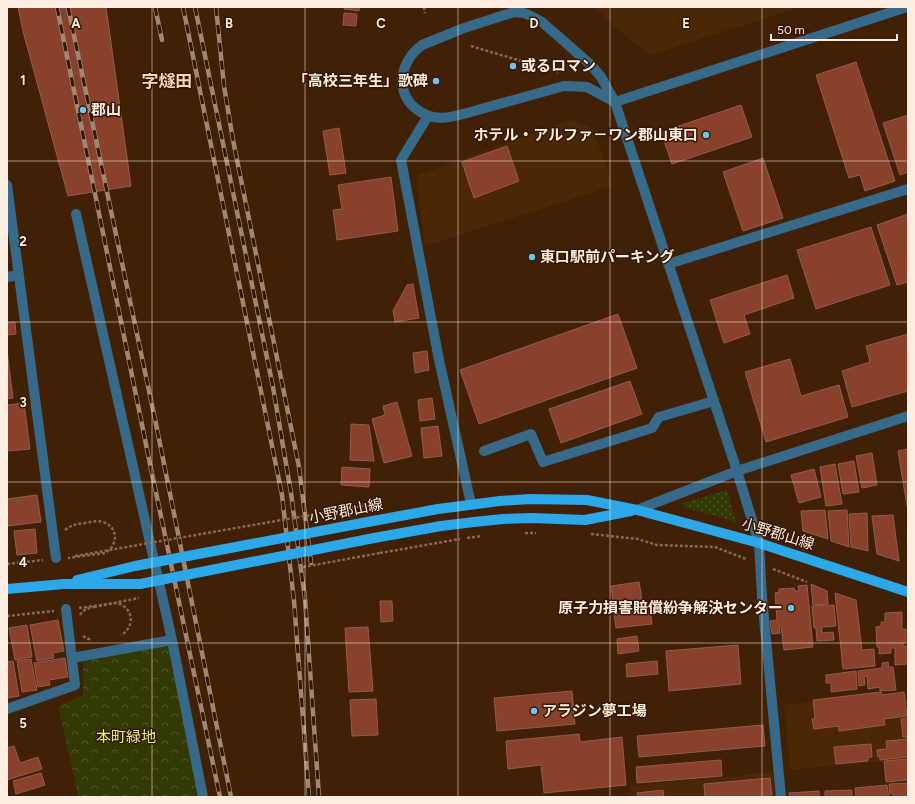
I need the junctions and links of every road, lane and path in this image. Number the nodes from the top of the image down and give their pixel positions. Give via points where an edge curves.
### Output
1 (424, 7) edge
2 (907, 7) edge
3 (426, 12) dead end
4 (471, 46) dead end
5 (558, 72) dead end
6 (615, 102) junction
7 (428, 116) junction
8 (7, 185) edge
9 (908, 189) edge
10 (76, 214) dead end
11 (668, 264) junction
12 (19, 275) junction
13 (7, 277) edge
14 (714, 401) junction
15 (908, 416) edge
16 (484, 451) dead end
17 (737, 471) junction
18 (471, 504) junction
19 (368, 505) dead end
20 (637, 510) junction
21 (65, 531) dead end
22 (521, 533) dead end
23 (542, 533) dead end
24 (584, 534) dead end
25 (486, 536) dead end
26 (759, 543) junction
27 (380, 553) dead end
28 (73, 556) dead end
29 (56, 558) junction
30 (7, 564) edge
31 (760, 564) junction
32 (807, 582) dead end
33 (64, 584) junction
34 (7, 590) edge
35 (908, 592) edge
36 (94, 607) dead end
37 (66, 609) junction
38 (7, 616) edge
39 (79, 616) dead end
40 (81, 634) dead end
41 (118, 636) dead end
42 (98, 639) dead end
43 (172, 640) junction
44 (72, 658) junction
45 (7, 709) edge
46 (203, 797) edge
47 (781, 797) edge

1 - 3 path
2 - 6 street
4 - 5 path
6 - 7 street via 587,87 564,86 452,117
6 - 7 street via 591,65 534,16 514,12 455,31 422,45 415,51 404,68 403,88 411,104
6 - 11 street
7 - 18 street via 400,160 439,360
8 - 12 street
9 - 11 street
10 - 43 street
11 - 14 street
12 - 13 street
12 - 29 street
14 - 16 street via 659,417 652,428 543,462 531,434
14 - 17 street
15 - 17 street
17 - 20 street
17 - 26 street
18 - 20 main road, 小野郡山線 via 563,499 587,500
18 - 33 main road, 小野郡山線, bridge via 135,566
19 - 28 path, bridge
20 - 26 main road, 小野郡山線
20 - 33 main road, 小野郡山線, bridge via 585,520 532,518 474,522 374,538 140,584
21 - 29 path via 76,524 102,521 112,528 115,540 110,550 105,552
22 - 23 path
24 - 31 path via 638,539 657,545 715,547
25 - 27 path
26 - 31 street
26 - 35 main road, 小野郡山線
29 - 30 path
31 - 32 path
31 - 47 street
33 - 34 main road, 小野郡山線
36 - 39 path via 88,608
37 - 38 path
37 - 41 path via 121,604 127,608 131,621 129,628
37 - 44 street
40 - 42 path via 92,640
43 - 44 street
43 - 46 street
44 - 45 street via 75,685

